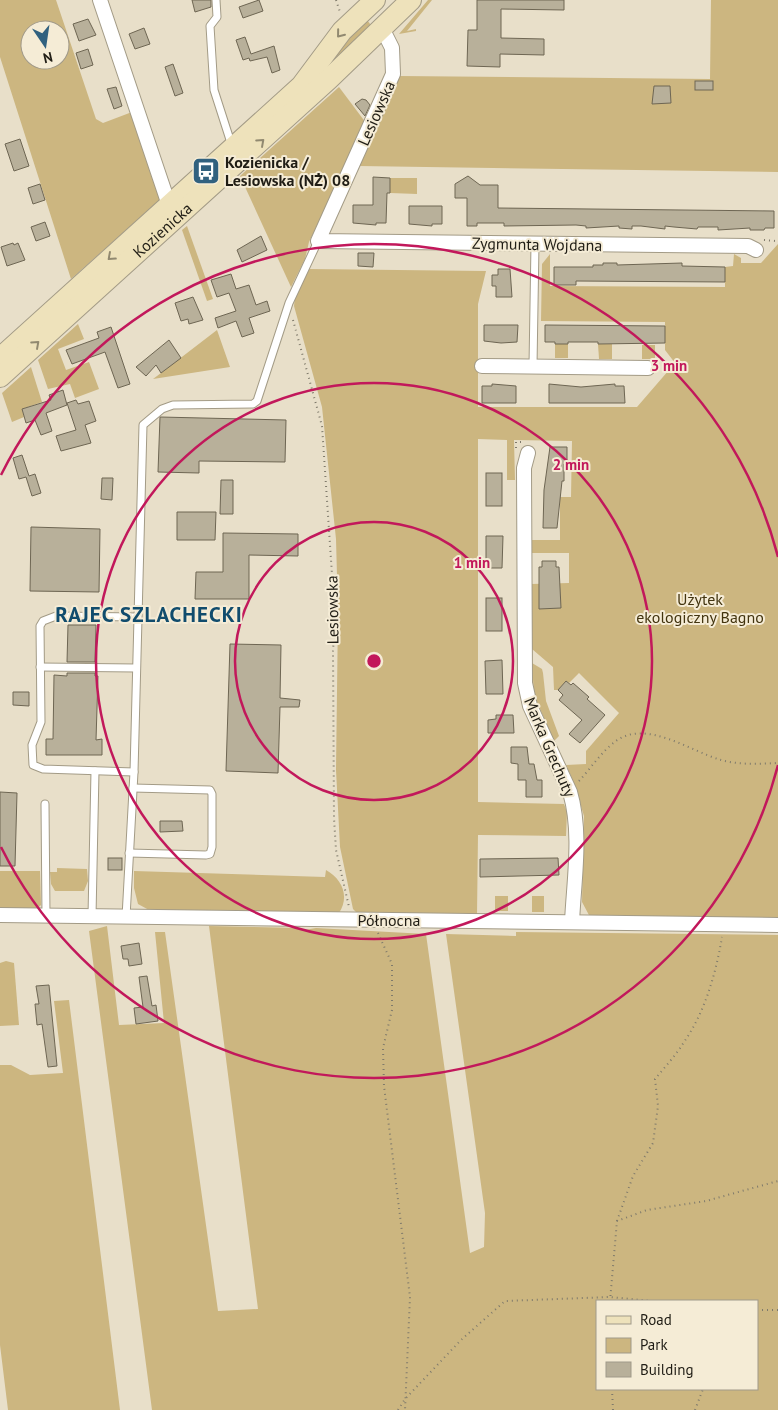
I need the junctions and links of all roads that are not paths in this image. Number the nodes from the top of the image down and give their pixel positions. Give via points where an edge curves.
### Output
1 (100, 0) edge
2 (216, 0) edge
3 (375, 0) edge
4 (397, 15) edge
5 (359, 51) junction
6 (393, 60) junction
7 (233, 147) junction
8 (169, 205) junction
9 (318, 241) junction
10 (534, 244) junction
11 (756, 250) dead end
12 (0, 358) edge
13 (482, 366) dead end
14 (533, 366) junction
15 (648, 368) dead end
16 (0, 377) edge
17 (528, 452) dead end
18 (137, 617) junction
19 (40, 667) junction
20 (136, 668) junction
21 (95, 771) junction
22 (134, 772) junction
23 (133, 788) junction
24 (45, 804) dead end
25 (129, 854) junction
26 (0, 915) edge
27 (46, 916) junction
28 (92, 916) junction
29 (126, 917) junction
30 (572, 922) junction
31 (778, 925) edge

1 - 8 street
2 - 7 lane via 217,17 210,26 214,90
3 - 4 main road via 372,7 374,17
3 -> 7 main road, Kozienicka via 342,31 301,86
4 - 5 main road, Kozienicka
4 - 6 street, Lesiowska
5 - 6 street via 381,46 390,52
16 -> 5 main road, Kozienicka
6 - 9 street, Lesiowska via 391,82
7 - 8 main road, Kozienicka
8 -> 12 main road, Kozienicka
9 - 10 street, Zygmunta Wojdana
9 - 18 lane, Lesiowska via 289,303 256,401 253,404 173,405 162,409 143,425
10 - 11 street, Zygmunta Wojdana via 748,246
10 - 14 lane
13 - 14 street
14 - 15 street
17 - 30 street, Marka Grechuty via 524,468 525,682 530,706 570,792 577,831
18 - 19 lane via 56,616 43,621 40,626
18 - 20 lane
19 - 20 lane
19 - 21 lane via 41,722 32,746 33,765 43,770
20 - 22 lane
21 - 22 lane
21 - 28 lane
22 - 23 lane
23 - 25 lane
23 - 25 lane via 210,790 212,847 210,854 206,855
24 - 27 lane
25 - 29 lane
26 - 27 street, Północna
27 - 28 street, Północna
28 - 29 street, Północna
29 - 30 street, Północna
30 - 31 street, Północna

